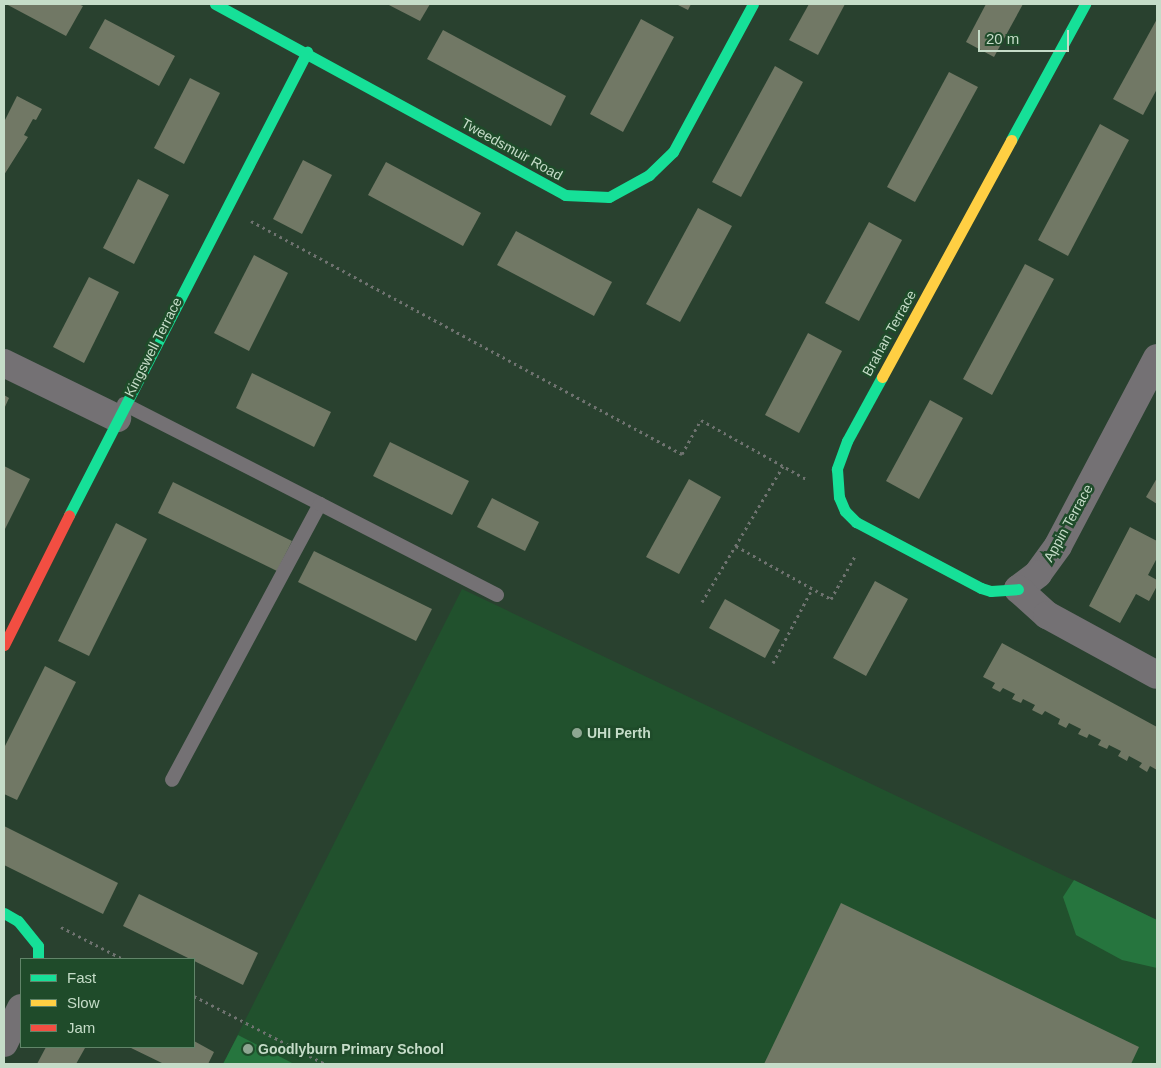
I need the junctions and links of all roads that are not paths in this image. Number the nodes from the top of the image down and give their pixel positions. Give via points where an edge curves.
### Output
1 (215, 4) edge
2 (753, 4) edge
3 (1085, 4) edge
4 (308, 52) junction
5 (1157, 358) edge
6 (4, 363) edge
7 (121, 411) junction
8 (320, 504) junction
9 (1018, 589) junction
10 (497, 595) dead end
11 (4, 645) edge
12 (1157, 675) edge
13 (172, 780) dead end
14 (4, 913) edge
15 (38, 958) edge
16 (20, 1010) edge
17 (4, 1043) edge

1 - 4 street, Tweedsmuir Road
2 - 4 street, Tweedsmuir Road via 672,152 649,175 609,197 565,195
3 - 9 street, Brahan Terrace via 847,441 837,469 839,497 845,511 870,529 981,588 991,591
4 - 7 street, Kingswell Terrace
5 - 9 street, Appin Terrace via 1058,546 1038,574
6 - 7 street
7 - 8 lane
7 - 11 street, Kingswell Terrace
8 - 10 lane
8 - 13 lane
9 - 12 street via 1046,615
14 - 15 street via 18,921 38,946
16 - 17 street

